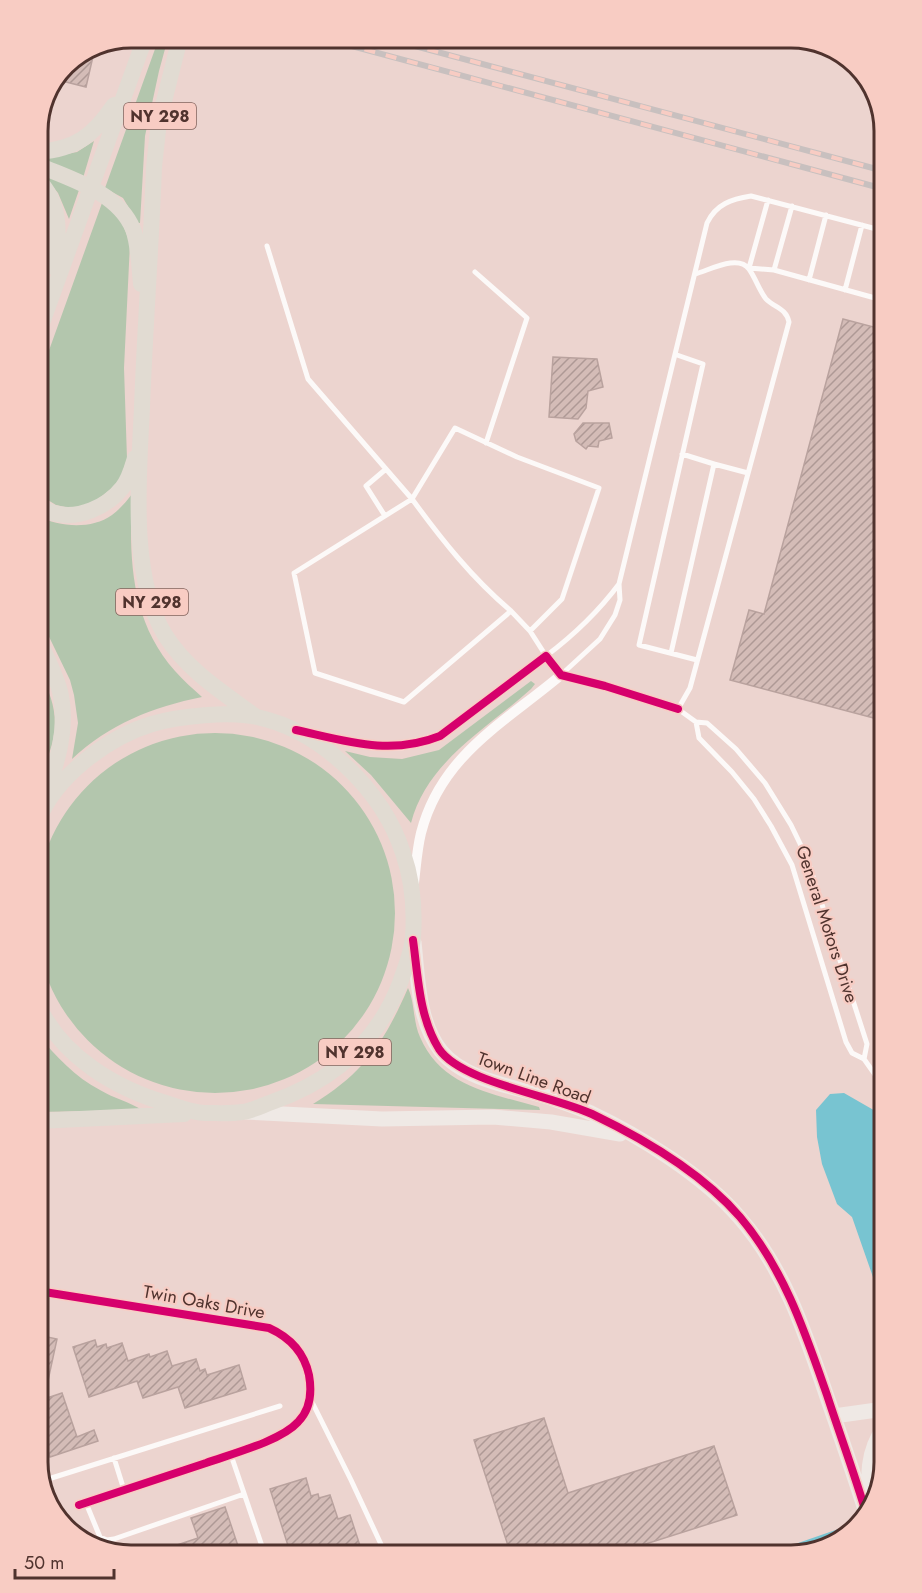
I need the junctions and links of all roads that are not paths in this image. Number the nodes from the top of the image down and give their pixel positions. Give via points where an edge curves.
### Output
1 (141, 48) edge
2 (177, 48) edge
3 (127, 87) junction
4 (48, 150) edge
5 (48, 170) edge
6 (91, 189) junction
7 (48, 191) edge
8 (768, 200) junction
9 (792, 206) junction
10 (826, 215) junction
11 (862, 225) junction
12 (874, 228) edge
13 (267, 246) dead end
14 (749, 268) junction
15 (774, 270) junction
16 (475, 273) dead end
17 (695, 274) junction
18 (809, 280) junction
19 (56, 284) junction
20 (845, 290) junction
21 (874, 297) edge
22 (48, 306) edge
23 (145, 318) junction
24 (676, 355) junction
25 (486, 443) junction
26 (140, 444) junction
27 (682, 454) junction
28 (714, 464) junction
29 (386, 469) junction
30 (748, 473) junction
31 (412, 499) junction
32 (48, 511) edge
33 (385, 516) junction
34 (619, 584) junction
35 (511, 611) junction
36 (530, 631) junction
37 (671, 653) junction
38 (546, 656) junction
39 (697, 660) junction
40 (48, 661) edge
41 (561, 675) junction
42 (678, 709) junction
43 (256, 716) junction
44 (696, 722) junction
45 (296, 730) junction
46 (48, 788) edge
47 (48, 804) edge
48 (413, 895) junction
49 (413, 939) junction
50 (48, 1022) edge
51 (864, 1059) junction
52 (874, 1073) edge
53 (243, 1112) junction
54 (197, 1113) junction
55 (48, 1120) edge
56 (633, 1136) junction
57 (48, 1293) edge
58 (310, 1398) junction
59 (280, 1406) dead end
60 (874, 1411) edge
61 (834, 1416) junction
62 (874, 1445) edge
63 (231, 1454) junction
64 (114, 1458) junction
65 (50, 1478) edge
66 (124, 1490) junction
67 (865, 1491) junction
68 (244, 1494) junction
69 (867, 1497) edge
70 (866, 1499) edge
71 (83, 1504) joint
72 (262, 1545) edge
73 (381, 1545) edge

1 - 3 main road, NY 298
2 - 23 main road, NY 298 via 156,142
3 - 4 main road via 88,136 64,148
3 - 6 main road, NY 298
5 - 6 main road
6 - 19 main road, NY 298
6 - 23 main road via 118,206 132,227
7 - 19 main road via 56,208 58,226
8 - 9 lane
8 - 14 lane
8 - 17 lane via 743,197 724,203 712,213
9 - 10 lane
9 - 15 lane
10 - 11 lane
10 - 18 lane
11 - 12 lane
11 - 20 lane
13 - 29 lane via 308,379
14 - 15 lane
14 - 17 lane via 737,262
14 - 30 lane via 764,296 784,311 789,322
15 - 18 lane
16 - 25 lane via 528,318
17 - 24 lane
18 - 20 lane
19 - 22 main road, NY 298
20 - 21 lane
23 - 26 main road, NY 298
24 - 27 lane via 703,364
24 - 34 lane
25 - 31 lane via 455,428
25 - 36 lane via 599,488 562,599
26 - 32 main road via 122,488 107,503 83,513 66,515
26 - 43 main road, NY 298 via 139,550 154,611 164,634 194,671
27 - 28 lane
27 - 37 lane via 639,645
28 - 30 lane
28 - 37 lane
29 - 31 lane
29 - 33 lane via 366,486
30 - 39 lane
31 - 33 lane
31 - 35 lane via 458,561
33 - 35 lane via 294,573 315,673 404,702
34 - 38 lane via 584,625
34 - 41 lane via 620,600 609,627
35 - 36 lane
36 - 38 lane
37 - 39 lane
38 - 41 street
38 - 45 street via 440,736 422,744 368,746
39 - 42 lane via 690,688
40 - 46 main road via 61,696 63,729
41 - 42 street, General Motors Drive
41 - 48 street via 460,759 445,778 421,834
42 - 44 lane, General Motors Drive
43 - 45 main road, NY 298
43 - 47 main road via 213,714 144,726 88,758 68,776
44 - 51 lane, General Motors Drive via 699,738 743,785 784,849 797,878 846,1041 852,1053
44 - 51 lane, General Motors Drive via 706,723 722,735 748,762 797,835 867,1044
45 - 48 main road, NY 298 via 356,774 378,804 403,851
48 - 49 main road, NY 298
49 - 53 main road, NY 298 via 396,992 382,1019 343,1064 300,1090
49 - 56 street, Town Line Road via 421,1002 429,1027 448,1059 483,1079 551,1098
50 - 54 main road via 81,1060 113,1083
51 - 52 lane, General Motors Drive
53 - 54 main road, NY 298
53 - 56 street, Town Line Road via 382,1119 493,1117
54 - 55 main road, NY 298
56 - 61 street, Town Line Road via 710,1188 739,1216 774,1264 799,1316
57 - 58 street, Twin Oaks Drive via 269,1328 280,1333 303,1357
58 - 63 street via 300,1421 292,1428
58 - 73 lane
59 - 64 lane
60 - 61 street
61 - 67 street, Town Line Road
62 - 67 street
63 - 66 street
63 - 68 lane
64 - 65 lane
64 - 66 lane
66 - 71 street
67 - 69 street
67 - 70 street, Town Line Road
68 - 71 lane via 107,1540 100,1537
68 - 72 lane

